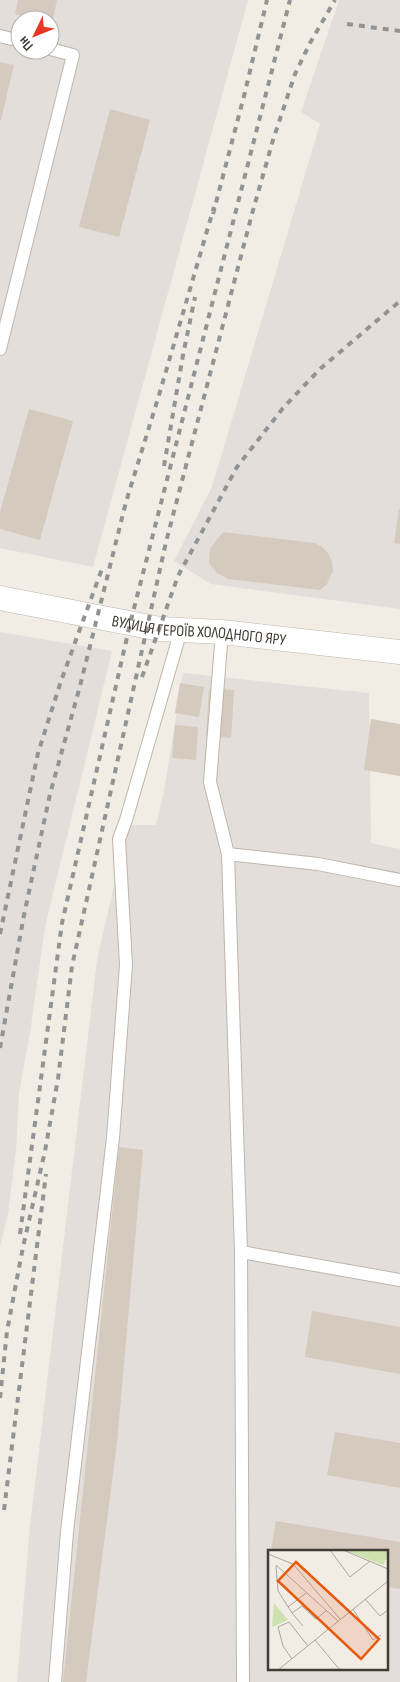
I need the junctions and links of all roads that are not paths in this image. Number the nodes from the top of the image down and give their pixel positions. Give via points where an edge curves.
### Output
1 (60, 52) edge
2 (0, 349) edge
3 (0, 598) edge
4 (181, 630) junction
5 (222, 632) junction
6 (400, 652) edge
7 (228, 854) junction
8 (400, 880) edge
9 (241, 1252) junction
10 (400, 1280) edge
11 (55, 1682) edge
12 (242, 1682) edge

1 - 2 lane via 73,55
3 - 4 street, ВУЛИЦЯ ГЕРОЇВ ХОЛОДНОГО ЯРУ via 147,627
4 - 5 street, ВУЛИЦЯ ГЕРОЇВ ХОЛОДНОГО ЯРУ
4 - 11 lane via 119,839 126,965 116,1109 67,1532
5 - 6 street, ВУЛИЦЯ ГЕРОЇВ ХОЛОДНОГО ЯРУ
5 - 7 lane via 210,782
7 - 8 lane via 318,864
7 - 9 lane
9 - 10 lane
9 - 12 lane

